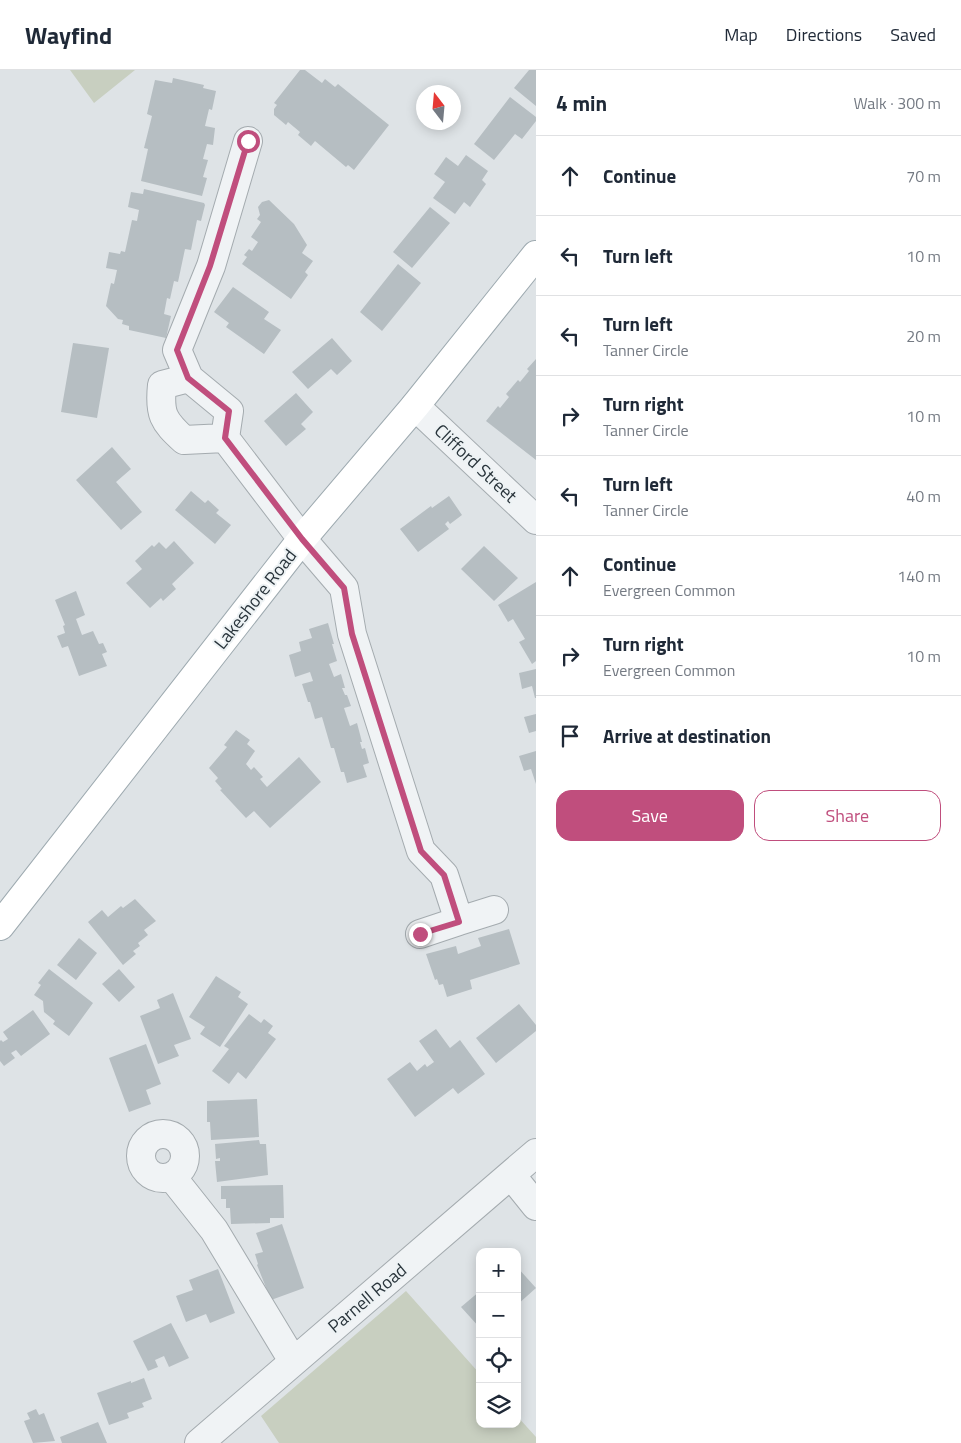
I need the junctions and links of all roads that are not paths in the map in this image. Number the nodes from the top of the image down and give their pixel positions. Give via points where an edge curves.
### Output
1 (248, 141) dead end
2 (536, 255) edge
3 (188, 378) junction
4 (415, 406) junction
5 (225, 438) junction
6 (536, 520) edge
7 (302, 539) junction
8 (494, 910) dead end
9 (459, 922) junction
10 (0, 926) edge
11 (420, 934) dead end
12 (536, 1153) edge
13 (511, 1175) junction
14 (172, 1178) dead end
15 (536, 1206) edge
16 (293, 1361) junction
17 (199, 1443) edge

1 - 3 street via 210,266 177,350
2 - 4 main road, Lakeshore Road
3 - 5 street via 229,411
3 - 5 street via 162,385 160,404 168,426 184,440
4 - 6 street, Clifford Street
4 - 7 main road, Lakeshore Road
5 - 7 street
7 - 9 street via 344,588 352,634 421,851 444,875
7 - 10 main road, Lakeshore Road
8 - 9 street
9 - 11 street
12 - 13 street, Parnell Road
13 - 15 street
13 - 16 street, Parnell Road
14 - 16 street via 214,1230
16 - 17 street, Parnell Road

